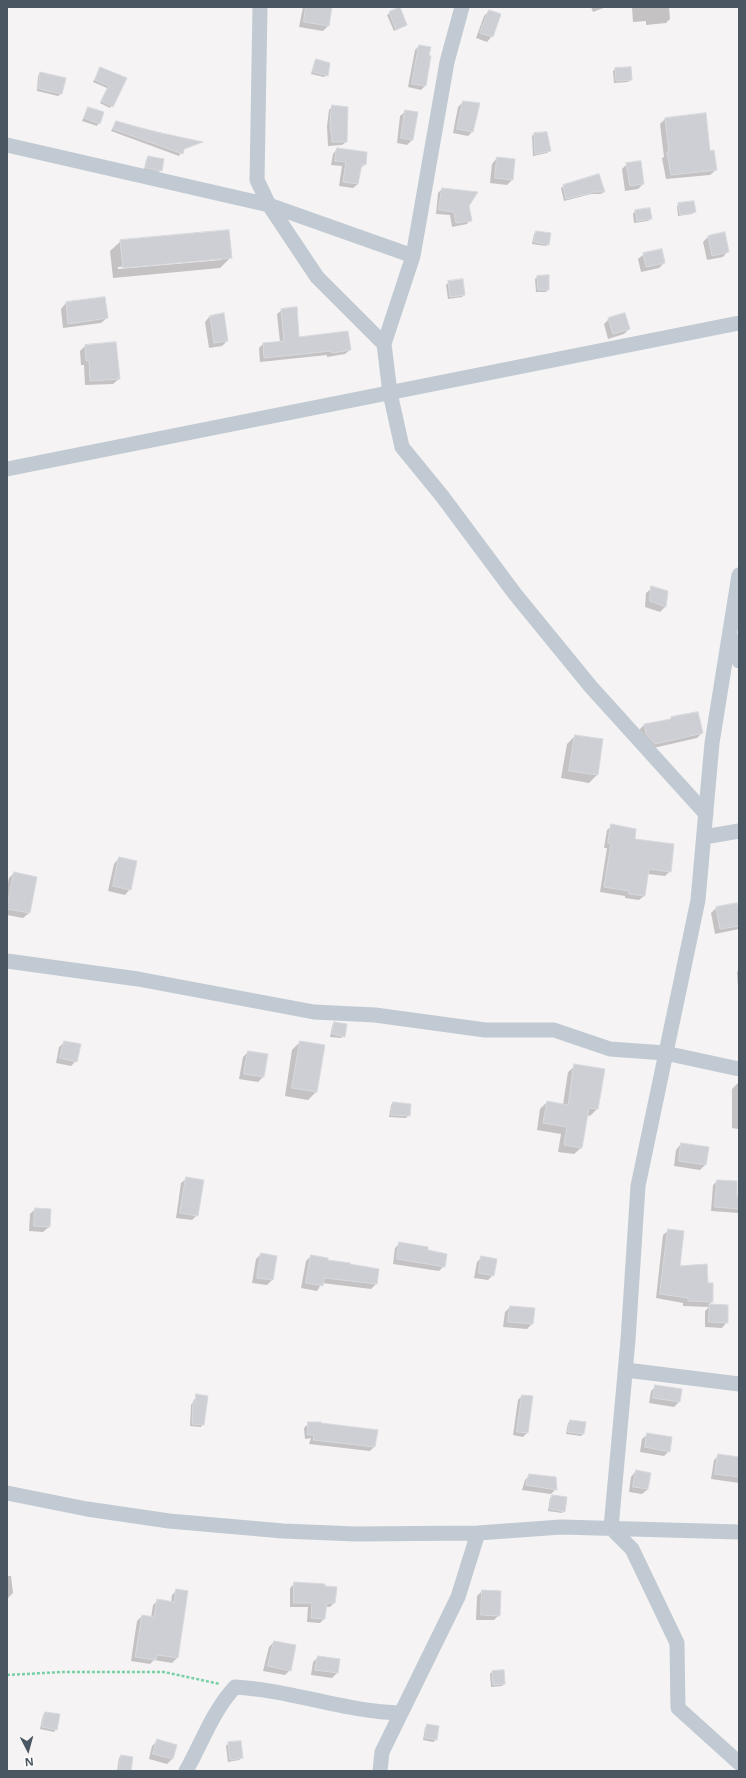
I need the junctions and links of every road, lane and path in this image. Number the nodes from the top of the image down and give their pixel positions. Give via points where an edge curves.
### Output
1 (260, 7) edge
2 (462, 7) edge
3 (7, 145) edge
4 (269, 205) junction
5 (413, 256) junction
6 (739, 323) edge
7 (384, 344) junction
8 (390, 393) junction
9 (7, 469) edge
10 (739, 575) edge
11 (730, 634) junction
12 (739, 661) edge
13 (706, 814) junction
14 (739, 831) edge
15 (704, 837) junction
16 (7, 961) edge
17 (665, 1053) junction
18 (739, 1069) edge
19 (626, 1370) junction
20 (739, 1384) edge
21 (7, 1493) edge
22 (612, 1528) junction
23 (739, 1532) edge
24 (478, 1533) junction
25 (7, 1675) edge
26 (235, 1687) junction
27 (401, 1713) junction
28 (739, 1763) edge
29 (186, 1771) edge
30 (380, 1771) edge

1 - 4 street via 257,180
2 - 5 street via 447,62
3 - 4 street
4 - 5 street
4 - 7 street via 317,277
5 - 7 street
6 - 8 street
7 - 8 street
8 - 9 street
8 - 13 street via 402,447 515,594 591,687
10 - 11 street
11 - 12 street
11 - 13 street via 712,743
13 - 15 street
14 - 15 street
15 - 17 street via 698,900
16 - 17 street via 138,979 314,1012 375,1015 486,1030 554,1030 610,1049
17 - 18 street
17 - 19 street via 638,1186
19 - 20 street
19 - 22 street
21 - 24 street via 169,1521 283,1531 356,1534
22 - 23 street
22 - 24 street via 561,1527
22 - 28 street via 632,1549 677,1643 678,1708
24 - 27 street via 458,1597
25 - 26 path via 164,1672
26 - 27 street via 305,1697 383,1713
26 - 29 street via 214,1714
27 - 30 street via 382,1752

